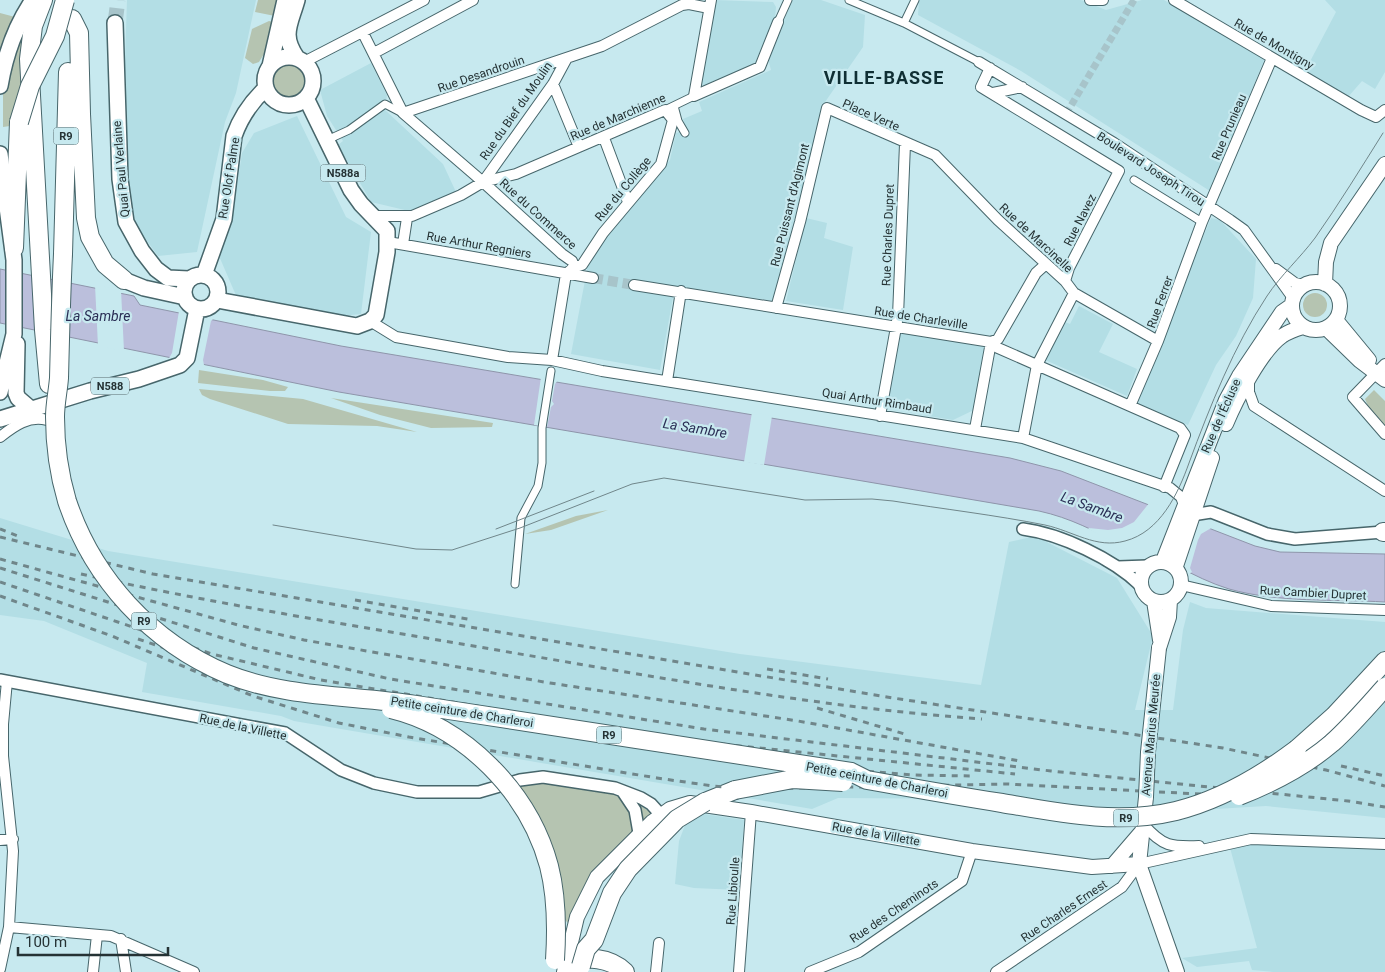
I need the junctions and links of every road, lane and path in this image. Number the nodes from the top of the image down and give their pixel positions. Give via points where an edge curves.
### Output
1 (34, 0) edge
2 (43, 0) edge
3 (67, 0) edge
4 (286, 0) edge
5 (297, 0) edge
6 (424, 0) edge
7 (473, 0) edge
8 (788, 0) edge
9 (849, 0) edge
10 (915, 0) edge
11 (1090, 0) edge
12 (1103, 0) edge
13 (1174, 0) edge
14 (710, 4) edge
15 (72, 19) junction
16 (778, 22) joint
17 (115, 23) tunnel mouth
18 (904, 23) junction
19 (363, 33) junction
20 (374, 52) junction
21 (567, 58) junction
22 (1272, 58) junction
23 (301, 60) junction
24 (979, 62) joint
25 (270, 66) junction
26 (990, 68) junction
27 (553, 84) junction
28 (0, 86) edge
29 (1022, 87) junction
30 (266, 88) junction
31 (993, 93) junction
32 (694, 96) junction
33 (306, 98) junction
34 (669, 108) junction
35 (827, 108) joint
36 (1385, 110) edge
37 (403, 113) junction
38 (685, 133) dead end
39 (604, 138) junction
40 (327, 140) junction
41 (905, 144) junction
42 (580, 147) junction
43 (0, 154) edge
44 (1385, 164) edge
45 (1119, 171) joint
46 (1134, 180) dead end
47 (483, 182) junction
48 (628, 202) junction
49 (1209, 206) junction
50 (372, 216) junction
51 (408, 218) junction
52 (1202, 222) junction
53 (388, 242) junction
54 (403, 244) junction
55 (14, 248) junction
56 (1046, 264) junction
57 (1268, 264) junction
58 (570, 270) junction
59 (204, 275) junction
60 (593, 278) tunnel mouth
61 (124, 280) joint
62 (189, 280) junction
63 (1065, 281) junction
64 (1325, 284) junction
65 (634, 285) tunnel mouth
66 (1304, 285) junction
67 (681, 291) junction
68 (1074, 293) junction
69 (184, 297) junction
70 (217, 300) junction
71 (1293, 302) junction
72 (776, 308) junction
73 (197, 310) junction
74 (363, 323) junction
75 (1331, 324) junction
76 (895, 326) junction
77 (1303, 326) junction
78 (990, 342) junction
79 (1158, 342) junction
80 (13, 358) junction
81 (552, 360) junction
82 (1037, 365) junction
83 (551, 371) dead end
84 (1383, 373) edge
85 (1249, 380) junction
86 (667, 381) junction
87 (0, 392) edge
88 (1130, 406) junction
89 (32, 410) junction
90 (880, 416) junction
91 (51, 417) junction
92 (0, 419) edge
93 (975, 429) junction
94 (1385, 434) edge
95 (1185, 435) joint
96 (0, 437) edge
97 (1023, 438) junction
98 (1164, 487) junction
99 (1385, 492) edge
100 (1186, 512) junction
101 (1023, 529) dead end
102 (1384, 532) edge
103 (1118, 567) junction
104 (1167, 569) junction
105 (515, 584) dead end
106 (1140, 585) junction
107 (1170, 600) junction
108 (1154, 601) junction
109 (1385, 610) edge
110 (1160, 644) junction
111 (1385, 661) edge
112 (2, 678) edge
113 (1385, 687) edge
114 (349, 698) junction
115 (867, 780) junction
116 (622, 790) junction
117 (1210, 800) junction
118 (751, 812) junction
119 (661, 815) junction
120 (1143, 827) junction
121 (639, 833) junction
122 (0, 840) edge
123 (12, 840) junction
124 (1385, 844) edge
125 (1220, 846) junction
126 (972, 851) junction
127 (1140, 864) junction
128 (1112, 866) junction
129 (9, 927) junction
130 (96, 935) junction
131 (121, 939) junction
132 (594, 940) junction
133 (659, 942) dead end
134 (0, 969) edge
135 (565, 969) edge
136 (93, 972) edge
137 (126, 972) edge
138 (194, 972) edge
139 (593, 972) edge
140 (625, 972) edge
141 (656, 972) edge
142 (739, 972) edge
143 (810, 972) edge
144 (996, 972) edge
145 (1177, 972) edge

1 - 28 main road via 15,33
2 - 91 highway, bridge via 30,41
3 - 15 highway, Petite ceinture de Charleroi / R9
3 - 55 highway, bridge via 55,36 30,86 19,122
4 - 25 main road
5 - 23 main road via 287,39
6 - 19 street
7 - 20 street
8 - 16 street
9 - 18 street, Boulevard Joseph Tirou
10 - 18 street
11 - 12 street
13 - 22 street, Rue de Montigny
14 - 21 street, Rue du Bief du Moulin via 682,6 611,42
14 - 32 street
15 - 61 highway via 80,33 79,91 88,228 95,249 105,264
15 - 91 highway, Petite ceinture de Charleroi / R9, bridge via 59,374
16 - 32 street, Rue de Marchienne via 760,67
17 - 62 main road, Quai Paul Verlaine via 120,179 126,222 156,269 168,278
18 - 24 street, Boulevard Joseph Tirou
19 - 20 street
19 - 23 street
20 - 37 street
21 - 27 street, Rue du Bief du Moulin
21 - 37 street, Rue Desandrouin
22 - 36 street, Rue de Montigny via 1376,117
22 - 49 street, Rue Prunieau
23 - 25 main road via 282,58
23 - 33 main road via 312,73 313,80
24 - 26 street, Boulevard Joseph Tirou
25 - 30 main road via 266,72
26 - 29 street, Boulevard Joseph Tirou
26 - 31 street via 981,87
27 - 42 street
27 - 47 street, Rue du Bief du Moulin
29 - 31 street
29 - 49 street, Boulevard Joseph Tirou
30 - 33 main road via 273,99 285,104 296,104
30 - 59 main road, Rue Olof Palme via 244,112 234,136 224,219
31 - 45 street, Boulevard Joseph Tirou
32 - 34 street, Rue de Marchienne
33 - 40 main road, N588a
34 - 38 street
34 - 39 street, Rue de Marchienne
34 - 48 street, Rue du Collège via 673,120 661,164
35 - 41 street, Place Verte
35 - 72 street, Rue Puissant d'Agimont
37 - 40 street via 385,104 349,130
37 - 47 street, Rue du Commerce
39 - 42 street, Rue de Marchienne
39 - 48 street
40 - 50 main road, N588a via 351,190
41 - 56 street, Rue de Marcinelle via 935,155
41 - 76 street, Rue Charles Dupret
42 - 47 street, Rue de Marchienne via 516,174
43 - 55 main road
44 - 64 main road via 1332,242 1326,262
45 - 63 street, Rue Navez
46 - 52 street
47 - 51 street via 462,195
47 - 58 street, Rue du Commerce via 572,261
48 - 58 street, Rue du Collège via 602,233 582,265
49 - 52 street, Rue Ferrer
49 - 57 street, Boulevard Joseph Tirou via 1244,230
50 - 51 street
50 - 53 main road, N588a via 387,231
51 - 54 street
52 - 79 street, Rue Ferrer
53 - 54 street, Rue Arthur Regniers
53 - 74 main road via 376,315
54 - 58 street, Rue Arthur Regniers
55 - 80 main road
56 - 63 street, Rue de Marcinelle
56 - 78 street via 1036,273 998,339
57 - 66 street, Boulevard Joseph Tirou via 1295,283
57 - 71 street, Boulevard Joseph Tirou
58 - 60 street
58 - 81 street
59 - 62 main road via 193,276
59 - 70 main road via 217,284
61 - 69 main road
62 - 69 main road via 184,287
63 - 68 street, Rue de Marcinelle
64 - 66 main road
64 - 75 main road via 1339,299 1340,311
65 - 67 street, Rue de Charleville
66 - 71 main road
67 - 72 street, Rue de Charleville
67 - 86 street
68 - 79 street, Rue de Marcinelle
68 - 82 street
69 - 73 main road
70 - 73 main road via 207,308
70 - 74 main road
71 - 77 main road via 1296,320
71 - 100 main road, Rue de l'Écluse via 1282,312 1226,400
72 - 76 street, Rue de Charleville
73 - 89 main road, N588 via 187,358 180,365
74 - 81 street via 396,337 508,357
75 - 77 main road via 1316,330
75 - 84 main road via 1360,361
76 - 78 street, Rue de Charleville
76 - 90 street, Rue Charles Dupret
77 - 85 main road, Rue de l'Écluse via 1274,343
78 - 82 street, Rue de Charleville
78 - 93 street
79 - 88 street, Rue Ferrer
80 - 87 main road
80 - 89 main road via 18,398
81 - 86 street, Quai Arthur Rimbaud
82 - 88 street, Rue de Charleville
82 - 97 street
83 - 105 street via 542,428 542,463 538,486 521,518
84 - 94 street via 1352,396
85 - 99 street via 1254,406
85 - 100 main road, Rue de l'Écluse via 1237,399
86 - 90 street, Quai Arthur Rimbaud
88 - 95 street, Rue de Charleville via 1180,428
89 - 92 main road, N588
90 - 93 street, Quai Arthur Rimbaud
91 - 96 street via 37,417 14,426
91 - 114 highway, Petite ceinture de Charleroi / R9, bridge via 62,482 76,524 92,558 128,606 170,643 226,674 254,683
93 - 97 street, Quai Arthur Rimbaud
95 - 98 street, Rue de l'Écluse
97 - 98 street, Quai Arthur Rimbaud
98 - 100 street, Quai Arthur Rimbaud via 1176,491
100 - 102 street via 1211,512 1266,534 1295,539
100 - 104 main road
101 - 103 street via 1059,538
103 - 104 street
103 - 106 street
104 - 106 main road via 1140,578
104 - 107 main road via 1178,594
104 - 109 street, Rue Cambier Dupret via 1271,606
106 - 108 main road via 1147,597
107 - 108 main road
107 - 110 main road, Avenue Marius Meurée via 1169,618
108 - 110 main road, Avenue Marius Meurée
110 - 120 main road, Avenue Marius Meurée, bridge
111 - 117 highway, Petite ceinture de Charleroi / R9, bridge via 1312,738 1278,763
112 - 116 street, Rue de la Villette via 285,733 342,770 374,783 417,792 479,792 531,777
112 - 123 street via 3,756
113 - 117 highway, bridge via 1339,736 1305,762 1263,786 1229,800
114 - 115 highway, Petite ceinture de Charleroi / R9, bridge via 412,704 851,772
114 - 135 highway, bridge via 394,710 433,726 474,752 509,788 532,823 549,866
115 - 117 highway, Petite ceinture de Charleroi / R9, bridge via 1066,814 1109,818 1175,811
115 - 132 highway, bridge via 778,781 734,790 692,809 658,836 628,869 612,893
116 - 119 street, Rue de la Villette via 651,804
116 - 121 street via 635,810
118 - 119 main road, Rue de la Villette via 690,803 670,808
118 - 126 main road, Rue de la Villette
118 - 142 street, Rue Libioulle
119 - 121 main road
120 - 125 street via 1163,844
120 - 127 main road, Avenue Marius Meurée
120 - 128 main road
121 - 135 main road via 609,866 584,917
122 - 123 street
123 - 129 street
124 - 125 street via 1251,839
125 - 127 street
126 - 128 main road, Rue de la Villette via 1092,867
126 - 143 street, Rue des Cheminots via 962,881 858,952
127 - 128 main road, Rue de la Villette
127 - 144 street, Rue Charles Ernest via 1122,887
127 - 145 main road, Avenue Marius Meurée
129 - 130 street
129 - 134 street
130 - 131 street
130 - 136 street
131 - 137 street
131 - 138 street
132 - 135 highway, bridge
132 - 139 highway
133 - 141 street
135 - 140 highway via 590,958 605,961

